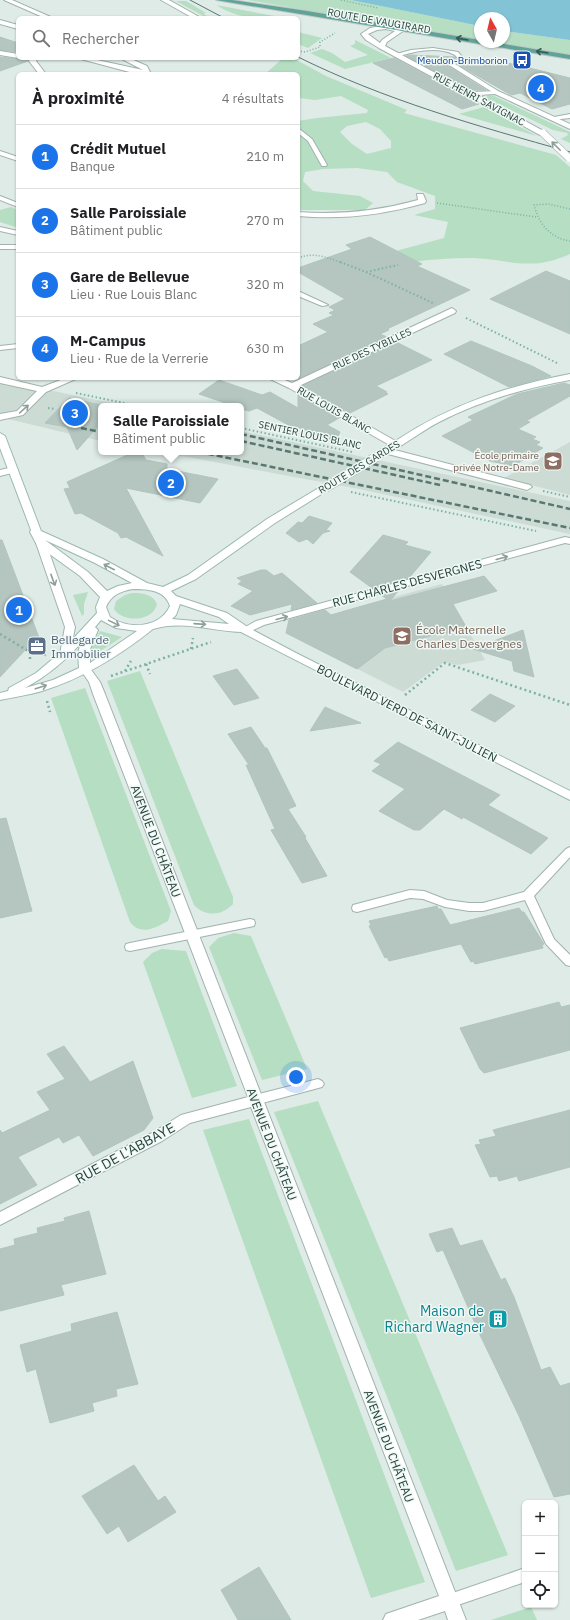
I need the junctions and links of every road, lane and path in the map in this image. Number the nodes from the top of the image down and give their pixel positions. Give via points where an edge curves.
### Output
1 (7, 0) edge
2 (164, 0) edge
3 (219, 0) edge
4 (259, 7) junction
5 (45, 16) edge
6 (194, 16) edge
7 (297, 16) edge
8 (300, 17) edge
9 (0, 22) edge
10 (16, 26) edge
11 (391, 27) junction
12 (369, 30) junction
13 (339, 31) dead end
14 (396, 35) junction
15 (382, 44) junction
16 (300, 51) edge
17 (0, 53) edge
18 (396, 55) junction
19 (16, 56) edge
20 (570, 57) edge
21 (34, 60) edge
22 (88, 60) edge
23 (128, 60) edge
24 (570, 64) edge
25 (41, 72) edge
26 (137, 72) edge
27 (148, 72) edge
28 (496, 92) junction
29 (470, 94) junction
30 (570, 116) edge
31 (552, 118) junction
32 (570, 127) edge
33 (300, 132) edge
34 (0, 153) edge
35 (16, 158) edge
36 (569, 159) edge
37 (324, 165) dead end
38 (421, 198) joint
39 (1, 200) edge
40 (16, 204) edge
41 (570, 209) edge
42 (300, 214) edge
43 (536, 217) junction
44 (0, 229) edge
45 (16, 233) edge
46 (570, 241) edge
47 (16, 246) edge
48 (0, 247) edge
49 (300, 257) edge
50 (398, 265) dead end
51 (300, 294) edge
52 (324, 305) dead end
53 (452, 311) dead end
54 (16, 346) edge
55 (0, 348) edge
56 (570, 377) edge
57 (0, 380) edge
58 (69, 380) edge
59 (277, 380) edge
60 (292, 386) junction
61 (43, 390) junction
62 (72, 392) dead end
63 (124, 403) edge
64 (61, 411) dead end
65 (75, 414) dead end
66 (0, 417) edge
67 (244, 429) edge
68 (0, 436) edge
69 (396, 445) junction
70 (387, 451) junction
71 (376, 457) junction
72 (12, 470) junction
73 (0, 473) edge
74 (527, 487) joint
75 (325, 488) junction
76 (570, 497) edge
77 (35, 532) junction
78 (567, 541) edge
79 (40, 543) junction
80 (143, 585) junction
81 (168, 594) junction
82 (106, 598) junction
83 (102, 613) junction
84 (161, 623) junction
85 (149, 627) junction
86 (245, 630) junction
87 (0, 634) edge
88 (191, 649) dead end
89 (65, 654) junction
90 (146, 664) junction
91 (85, 669) junction
92 (125, 671) dead end
93 (150, 674) dead end
94 (40, 675) junction
95 (2, 696) edge
96 (46, 697) dead end
97 (392, 705) junction
98 (570, 705) edge
99 (50, 712) dead end
100 (570, 796) edge
101 (570, 850) edge
102 (528, 895) junction
103 (357, 908) dead end
104 (250, 923) dead end
105 (192, 934) junction
106 (130, 947) dead end
107 (570, 962) edge
108 (318, 1084) dead end
109 (255, 1100) junction
110 (0, 1219) edge
111 (522, 1576) edge
112 (449, 1601) junction
113 (392, 1620) edge
114 (457, 1620) edge

1 - 5 street
2 - 6 street
3 - 4 main road
4 - 7 main road, ROUTE DE VAUGIRARD
4 - 11 main road, ROUTE DE VAUGIRARD
8 - 12 main road, ROUTE DE VAUGIRARD
9 - 10 street
11 - 12 street
11 - 14 street via 400,31
20 -> 11 main road, ROUTE DE VAUGIRARD
12 - 14 main road, ROUTE DE VAUGIRARD
12 - 15 street via 364,34 368,39
13 - 16 path via 320,42 320,46 304,52
14 - 15 street
14 - 24 main road, ROUTE DE VAUGIRARD
15 - 18 street, RUE HENRI SAVIGNAC
17 - 19 street
18 - 28 lane via 431,48 456,53 457,59 450,64
18 - 29 street, RUE HENRI SAVIGNAC
21 - 25 street via 32,61
22 - 26 street
23 - 27 street via 145,67
28 - 29 street
28 - 31 street
36 -> 29 street, RUE HENRI SAVIGNAC, bridge via 543,133
30 - 31 lane
31 - 32 street
33 - 37 lane via 310,140
34 - 35 lane
38 - 42 street via 391,211 354,215
38 - 43 path
39 - 40 lane
41 - 43 path via 548,204 534,205
43 - 46 path via 559,240
44 - 45 lane
47 - 48 street
49 - 50 path via 308,254 325,256 366,272
51 - 52 lane
53 - 60 street, RUE DES TYBILLES
54 - 55 lane
56 - 69 street, ROUTE DES GARDES via 518,387 478,400 435,421
57 - 61 street
58 - 61 street
59 - 60 street, RUE LOUIS BLANC
60 - 69 street, RUE LOUIS BLANC
66 -> 61 street via 20,413
62 - 63 path
64 - 65 path via 88,415 86,417
67 - 71 path, SENTIER LOUIS BLANC
68 - 72 street
69 - 70 street, ROUTE DES GARDES
70 - 71 street, ROUTE DES GARDES
70 - 74 street
71 - 75 street, ROUTE DES GARDES, bridge
72 - 73 street
72 - 77 street
74 - 76 path
75 - 78 path via 542,532
75 - 81 street, ROUTE DES GARDES via 271,521
77 - 79 street
80 -> 77 street via 99,561
86 -> 78 street, RUE CHARLES DESVERGNES
79 - 82 street via 54,555 82,571
79 -> 89 street via 70,627
80 - 81 street
80 - 82 street via 115,590
81 - 84 street via 175,606 171,615
81 - 86 street, BOULEVARD VERD DE SAINT-JULIEN via 223,615
82 - 83 street via 101,605
83 -> 85 street via 108,621 120,626
83 - 89 street
83 - 91 street via 82,654
84 - 85 street
84 -> 86 street, BOULEVARD VERD DE SAINT-JULIEN via 213,625
85 - 91 street via 121,650
86 - 97 street, BOULEVARD VERD DE SAINT-JULIEN
87 - 94 path via 30,652 30,664
88 - 90 path
89 - 94 street
90 - 92 path
90 - 93 path
95 -> 91 street via 43,687
91 - 105 street, AVENUE DU CHÂTEAU via 94,682
94 - 95 street
96 - 99 path
97 - 98 path via 445,663
97 - 100 street, BOULEVARD VERD DE SAINT-JULIEN
101 - 102 lane
102 - 103 lane via 476,907 445,903 424,895 410,894
102 - 107 lane via 550,941
104 - 105 lane
105 - 106 lane
105 - 109 street, AVENUE DU CHÂTEAU
108 - 109 lane
109 - 110 street, RUE DE L'ABBAYE via 186,1119 158,1137
109 - 112 street, AVENUE DU CHÂTEAU
111 - 112 lane
112 - 113 street
112 - 114 street, AVENUE DU CHÂTEAU

